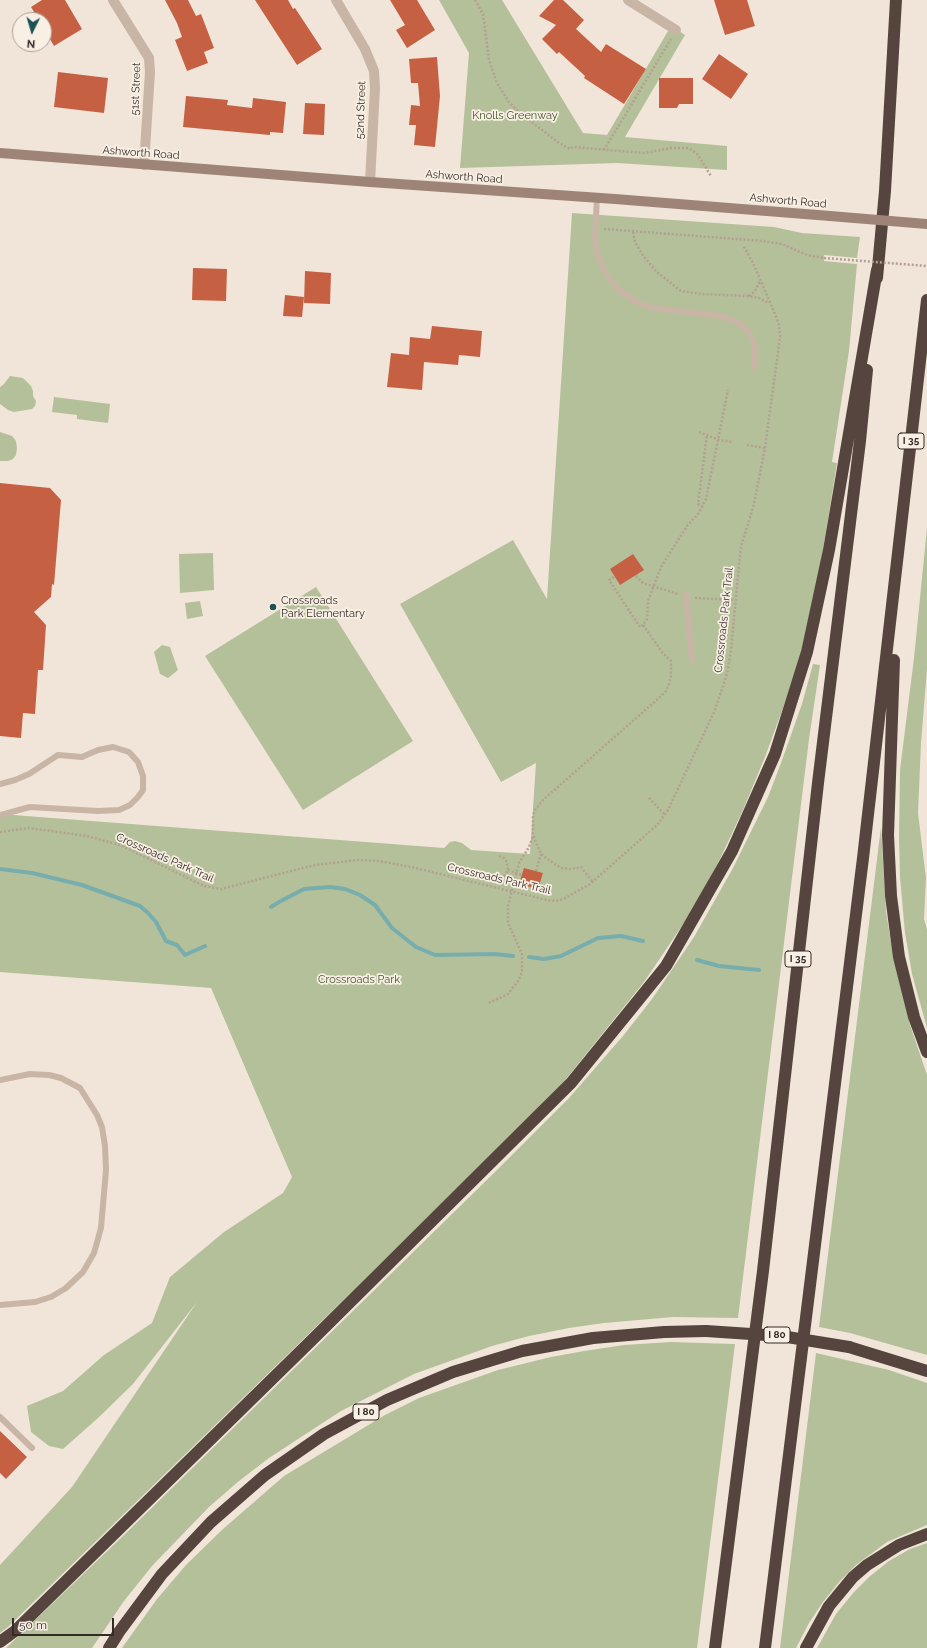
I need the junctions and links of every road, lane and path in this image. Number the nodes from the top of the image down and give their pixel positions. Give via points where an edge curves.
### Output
1 (113, 0) edge
2 (336, 0) edge
3 (475, 0) edge
4 (628, 0) edge
5 (896, 0) edge
6 (676, 30) joint
7 (604, 150) junction
8 (0, 153) edge
9 (144, 165) junction
10 (711, 176) dead end
11 (370, 182) junction
12 (597, 197) junction
13 (927, 224) edge
14 (595, 226) junction
15 (633, 232) junction
16 (743, 245) dead end
17 (927, 266) edge
18 (877, 270) junction
19 (760, 281) junction
20 (749, 296) junction
21 (927, 300) edge
22 (770, 303) junction
23 (754, 368) dead end
24 (728, 390) dead end
25 (699, 432) dead end
26 (707, 436) junction
27 (719, 440) junction
28 (732, 442) dead end
29 (746, 445) dead end
30 (765, 448) junction
31 (703, 507) junction
32 (636, 576) dead end
33 (614, 577) dead end
34 (896, 582) junction
35 (654, 586) junction
36 (686, 596) junction
37 (735, 600) junction
38 (643, 625) junction
39 (692, 660) dead end
40 (0, 784) edge
41 (649, 798) dead end
42 (664, 814) junction
43 (0, 815) edge
44 (0, 832) edge
45 (533, 835) junction
46 (541, 854) junction
47 (497, 855) dead end
48 (508, 870) junction
49 (536, 871) dead end
50 (516, 874) junction
51 (522, 875) dead end
52 (492, 877) dead end
53 (592, 882) junction
54 (511, 891) junction
55 (489, 1003) dead end
56 (927, 1052) edge
57 (0, 1080) edge
58 (0, 1305) edge
59 (927, 1371) edge
60 (0, 1417) edge
61 (32, 1448) dead end
62 (927, 1534) edge
63 (0, 1642) edge
64 (109, 1648) edge
65 (715, 1648) edge
66 (765, 1648) edge
67 (806, 1648) edge

1 - 9 street, 51st Street via 149,58
2 - 11 street, 52nd Street via 366,49 374,71 376,88
3 - 7 path via 483,14 493,74 509,102 564,147
4 - 6 street
5 - 18 highway, I 35 via 885,191
6 - 7 path
7 - 10 path via 653,153 671,148 687,148 698,155
8 - 9 main road, Ashworth Road
9 - 11 main road, Ashworth Road
11 - 12 main road, Ashworth Road
12 - 13 main road, Ashworth Road, bridge
12 - 14 lane
14 - 15 path
14 - 23 lane via 596,249 600,261 604,271 618,289 638,303 653,308 722,316 739,323 748,331 754,343
15 - 17 path, bridge via 763,241 782,244 807,255 824,258
15 - 20 path via 635,242 644,257 656,271 681,291
16 - 19 path, Crossroads Park Trail
18 - 63 highway via 829,550 807,652 775,754 732,851 666,966 571,1083 26,1620
18 - 65 highway, I 35 via 860,440 763,1271
19 - 20 path
19 - 22 path, Crossroads Park Trail
20 - 22 path
21 - 34 highway, I 35
22 - 30 path, Crossroads Park Trail via 779,325 780,338
24 - 27 path
25 - 26 path
26 - 27 path
26 - 31 path via 698,504
27 - 28 path
27 - 31 path
29 - 30 path
30 - 37 path, Crossroads Park Trail via 753,508 742,543
31 - 35 path via 667,556
32 - 35 path via 643,583
33 - 38 path via 609,580 640,627
34 - 56 highway via 888,835 891,896 899,957 914,1017
34 - 66 highway, I 35
35 - 36 path
35 - 38 path via 648,600 648,620
36 - 37 path
36 - 39 lane
37 - 42 path, Crossroads Park Trail via 731,650 723,690
38 - 45 path via 671,661 671,676 666,691 543,800 533,816
40 - 43 lane via 29,774 58,755 82,757 113,747 129,752 138,762 144,783 138,797 130,805 119,810 30,807
41 - 42 path
42 - 53 path, Crossroads Park Trail via 657,824
44 - 54 path, Crossroads Park Trail via 35,828 105,840 212,888 230,888 315,865 362,860 411,866
45 - 46 path
45 - 50 path
46 - 49 path
46 - 53 path via 561,868 582,867
47 - 48 path via 507,862
48 - 50 path
48 - 52 path via 504,876
50 - 51 path
50 - 54 path
53 - 54 path, Crossroads Park Trail via 574,894 556,900
54 - 55 path via 508,923 521,949 522,972 508,994
57 - 58 lane via 30,1074 49,1075 80,1088 102,1127 106,1170 101,1228 94,1253 83,1272 66,1288 51,1297 35,1302
59 - 64 highway, I 80, bridge via 849,1347 781,1336 706,1331 593,1338 522,1351 453,1372 387,1400 324,1434 265,1475 211,1522 162,1574
60 - 61 lane
62 - 67 highway via 899,1545 867,1565 853,1578 830,1606

